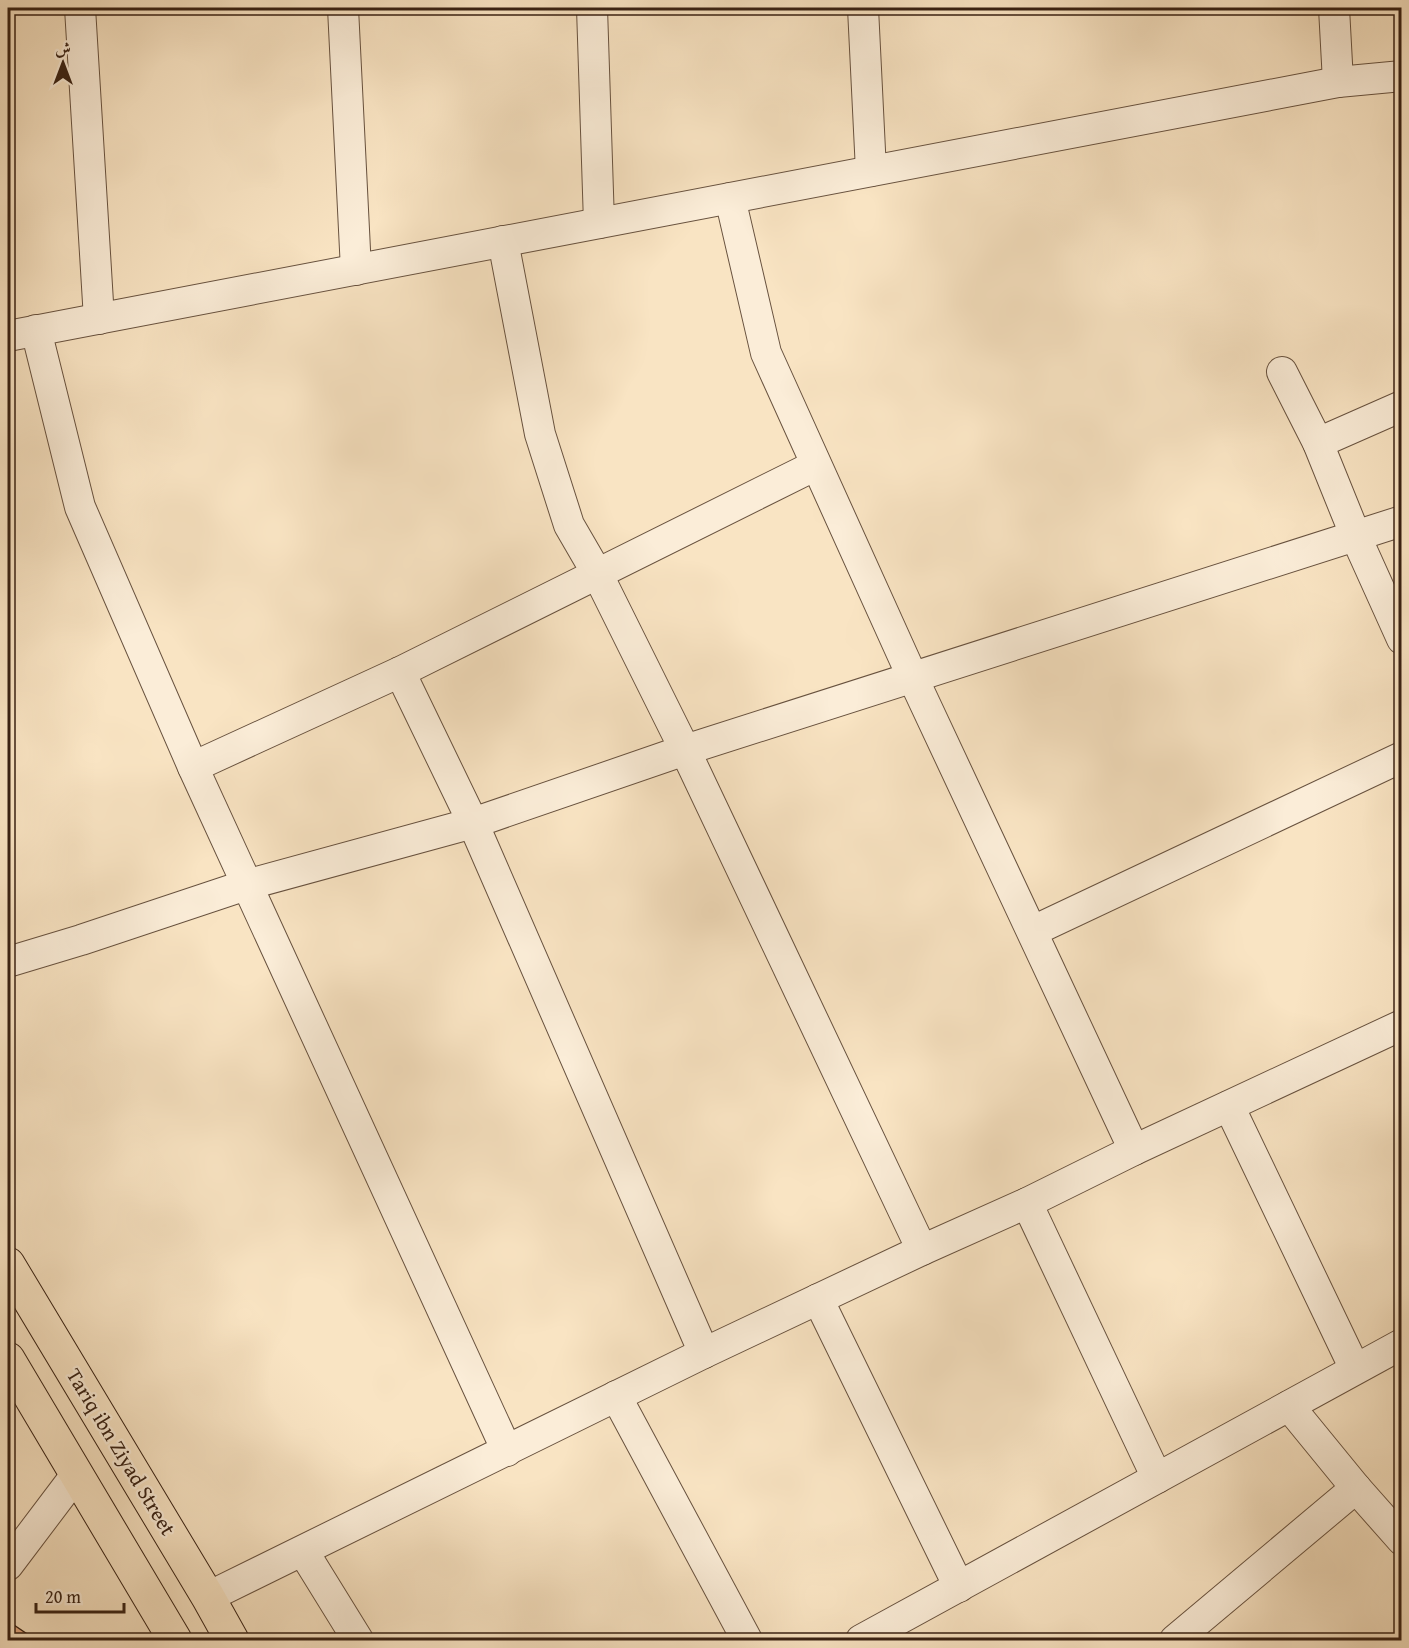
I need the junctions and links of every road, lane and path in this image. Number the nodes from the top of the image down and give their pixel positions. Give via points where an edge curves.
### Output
1 (80, 8) edge
2 (343, 8) edge
3 (592, 8) edge
4 (863, 8) edge
5 (1334, 8) edge
6 (1401, 76) edge
7 (1338, 82) junction
8 (871, 171) junction
9 (730, 198) junction
10 (599, 223) junction
11 (502, 242) junction
12 (356, 270) junction
13 (99, 319) junction
14 (22, 333) edge
15 (1282, 372) dead end
16 (1401, 406) edge
17 (1318, 443) junction
18 (816, 465) junction
19 (1401, 521) edge
20 (1356, 537) junction
21 (598, 575) junction
22 (1401, 639) edge
23 (400, 672) junction
24 (912, 676) junction
25 (685, 750) junction
26 (1401, 757) edge
27 (193, 767) junction
28 (473, 823) junction
29 (246, 885) junction
30 (1032, 932) junction
31 (8, 962) edge
32 (1401, 1025) edge
33 (1228, 1106) junction
34 (1134, 1150) junction
35 (1027, 1203) junction
36 (922, 1250) junction
37 (8, 1264) edge
38 (818, 1299) junction
39 (1401, 1344) edge
40 (704, 1353) junction
41 (8, 1359) edge
42 (1355, 1370) junction
43 (616, 1396) junction
44 (1289, 1406) junction
45 (507, 1450) junction
46 (76, 1475) junction
47 (1157, 1478) junction
48 (1356, 1488) junction
49 (1401, 1540) edge
50 (303, 1551) junction
51 (8, 1566) edge
52 (959, 1587) junction
53 (208, 1597) junction
54 (175, 1641) edge
55 (232, 1641) edge
56 (358, 1641) edge
57 (747, 1641) edge
58 (861, 1641) edge
59 (1175, 1641) edge

1 - 13 street
2 - 12 street
3 - 10 street
4 - 8 street
5 - 7 street
6 - 7 street
7 - 8 street
8 - 9 street
9 - 10 street
9 - 18 street via 766,353
10 - 11 street
11 - 12 street
11 - 21 street via 540,434 569,525
12 - 13 street
13 - 14 street
14 - 27 street via 80,507
15 - 17 street
16 - 17 street
17 - 20 street
18 - 21 street
18 - 24 street
19 - 20 street
20 - 22 street
20 - 24 street
21 - 23 street
21 - 25 street
23 - 27 street
23 - 28 street
24 - 25 street
24 - 30 street
25 - 28 street
25 - 36 street
26 - 30 street
27 - 29 street
28 - 29 street
28 - 40 street
29 - 31 street
29 - 45 street
30 - 34 street
32 - 33 street
33 - 34 street
33 - 42 street
34 - 35 street
35 - 36 street
35 - 47 street
36 - 38 street
37 - 53 main road, Tariq ibn Ziyad Street
38 - 40 street
38 - 52 street
39 - 42 street
40 - 43 street
41 - 46 main road
42 - 44 street
43 - 45 street
43 - 57 street
44 - 47 street
44 - 48 street
45 - 50 street
46 - 51 street
46 - 54 main road
47 - 52 street
48 - 49 street
48 - 59 street
50 - 53 street
50 - 56 street
52 - 58 street
53 - 55 main road, Tariq ibn Ziyad Street

